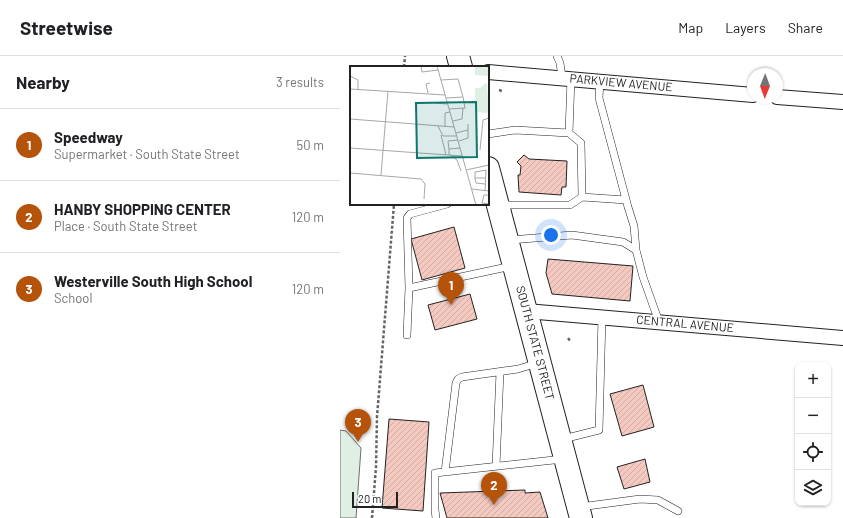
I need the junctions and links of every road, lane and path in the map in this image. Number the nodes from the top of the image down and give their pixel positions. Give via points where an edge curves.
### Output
1 (405, 56) edge
2 (458, 56) edge
3 (557, 56) edge
4 (404, 66) edge
5 (461, 66) edge
6 (489, 72) edge
7 (566, 78) junction
8 (600, 81) junction
9 (747, 94) edge
10 (783, 97) edge
11 (843, 102) edge
12 (568, 133) junction
13 (489, 134) edge
14 (489, 174) edge
15 (493, 196) edge
16 (582, 197) junction
17 (626, 200) junction
18 (394, 205) edge
19 (443, 205) edge
20 (507, 240) junction
21 (636, 250) junction
22 (514, 265) junction
23 (409, 288) junction
24 (526, 311) junction
25 (602, 317) junction
26 (659, 322) junction
27 (407, 335) dead end
28 (568, 338) dead end
29 (843, 338) edge
30 (571, 342) dead end
31 (540, 362) junction
32 (500, 372) junction
33 (563, 449) junction
34 (496, 466) junction
35 (445, 472) junction
36 (678, 511) dead end
37 (580, 513) edge
38 (372, 518) edge
39 (436, 518) edge

1 - 4 path
2 - 5 main road
3 - 7 lane
6 - 7 street, PARKVIEW AVENUE
7 - 8 street, PARKVIEW AVENUE
7 - 12 lane
8 - 9 street, PARKVIEW AVENUE
8 - 17 lane via 599,98
10 - 11 street
12 - 13 lane via 515,130
12 - 16 lane via 581,143
14 - 15 main road, SOUTH STATE STREET
15 - 16 lane via 570,205
15 - 20 main road, SOUTH STATE STREET
16 - 17 lane
17 - 21 lane via 634,226
18 - 38 path via 377,417
19 - 23 lane via 410,214 407,218
20 - 21 lane via 572,235 623,242
20 - 22 main road, SOUTH STATE STREET
21 - 26 lane
22 - 23 lane
22 - 24 main road, SOUTH STATE STREET
23 - 27 lane
24 - 25 street, CENTRAL AVENUE
24 - 31 main road, SOUTH STATE STREET
25 - 26 street, CENTRAL AVENUE
25 - 33 lane via 599,430
26 - 29 street, CENTRAL AVENUE
28 - 30 path
31 - 32 lane
31 - 33 main road, SOUTH STATE STREET
32 - 34 lane
32 - 35 lane via 458,379
33 - 34 lane
33 - 37 main road, SOUTH STATE STREET
34 - 35 lane
35 - 39 lane via 435,473
36 - 37 lane via 658,500 640,499

